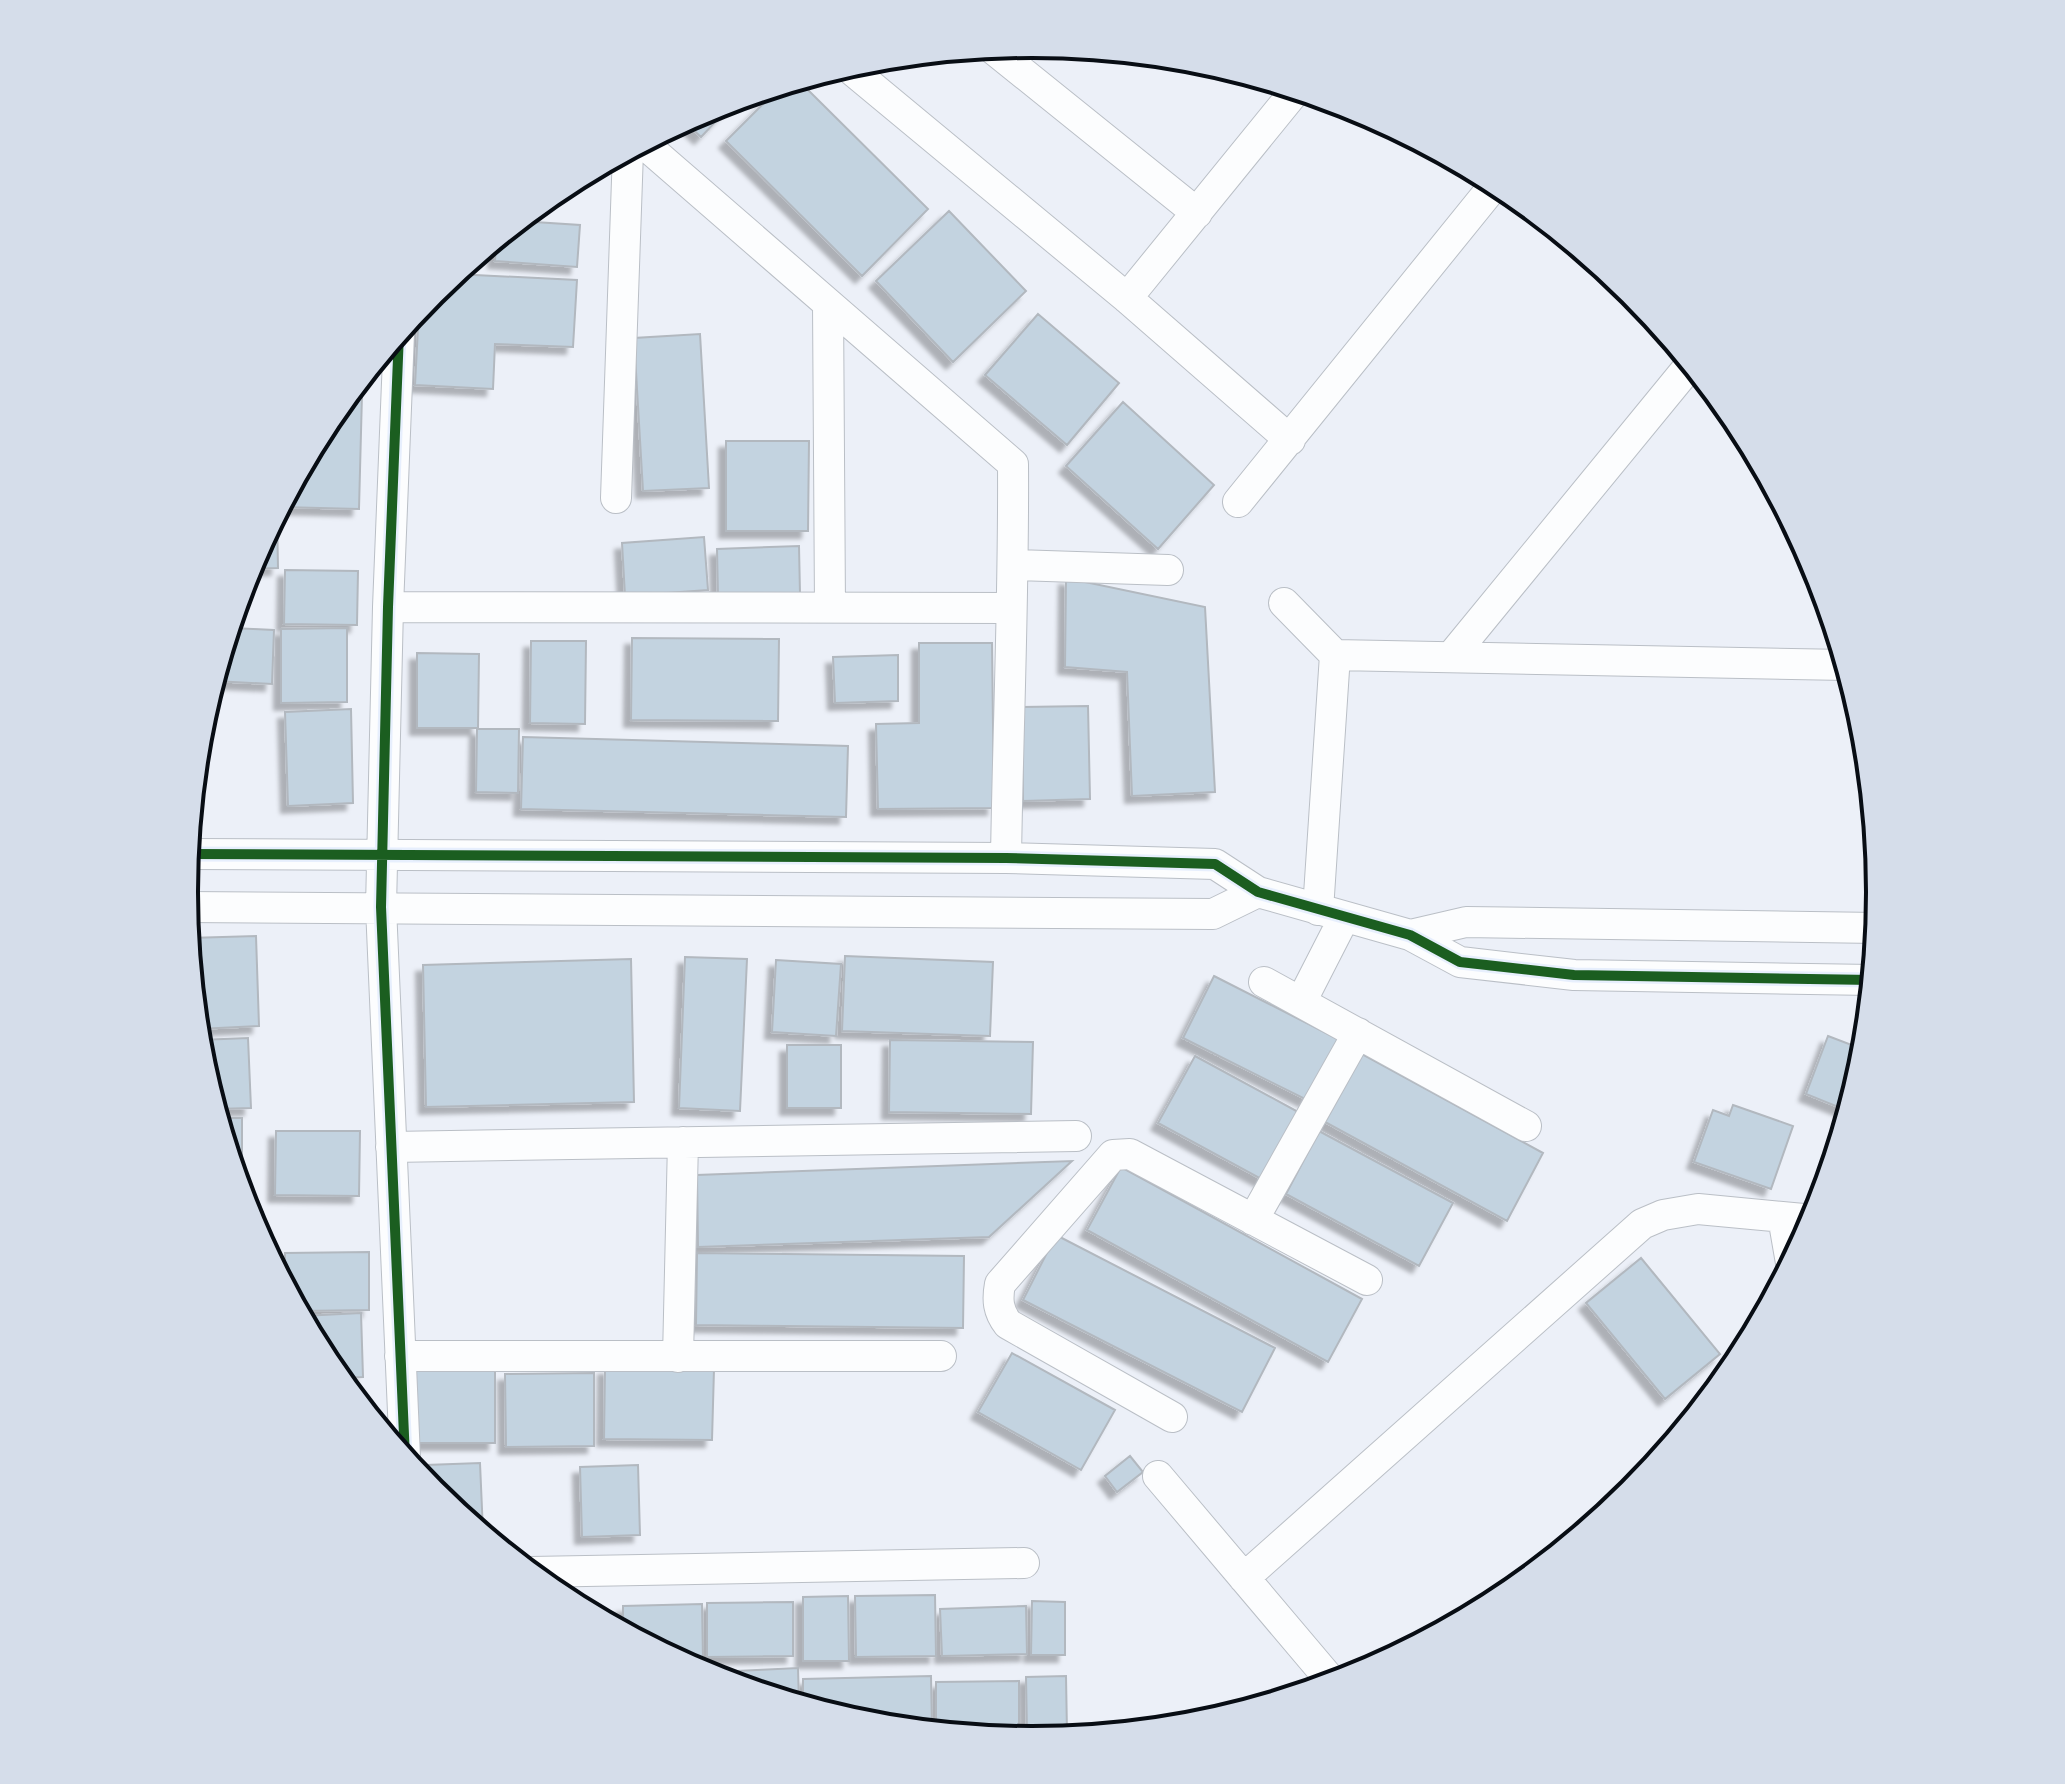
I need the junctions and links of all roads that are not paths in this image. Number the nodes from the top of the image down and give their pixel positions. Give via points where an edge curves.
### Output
1 (1006, 59) edge
2 (860, 76) edge
3 (1289, 98) edge
4 (652, 151) edge
5 (628, 164) edge
6 (1487, 194) edge
7 (1197, 213) junction
8 (1127, 298) junction
9 (828, 304) junction
10 (398, 350) edge
11 (1684, 372) edge
12 (1290, 440) junction
13 (616, 498) dead end
14 (1238, 502) dead end
15 (1014, 565) junction
16 (1168, 570) dead end
17 (1284, 603) dead end
18 (388, 607) junction
19 (830, 607) junction
20 (1010, 608) junction
21 (1335, 655) junction
22 (1451, 657) junction
23 (1835, 665) edge
24 (199, 854) edge
25 (383, 855) junction
26 (1006, 858) junction
27 (1258, 892) junction
28 (199, 907) edge
29 (381, 907) junction
30 (1331, 914) junction
31 (1865, 928) edge
32 (1410, 935) junction
33 (1861, 980) edge
34 (1264, 982) dead end
35 (1301, 1002) junction
36 (1358, 1033) junction
37 (1526, 1126) dead end
38 (1076, 1136) dead end
39 (683, 1142) junction
40 (391, 1147) junction
41 (1783, 1217) junction
42 (1800, 1219) edge
43 (1253, 1220) junction
44 (1788, 1244) edge
45 (1367, 1280) dead end
46 (400, 1356) junction
47 (941, 1356) dead end
48 (678, 1357) junction
49 (1172, 1417) dead end
50 (404, 1441) edge
51 (1158, 1476) dead end
52 (1024, 1563) dead end
53 (550, 1572) edge
54 (1244, 1578) junction
55 (1325, 1673) edge

1 - 7 street
2 - 8 street
3 - 7 street
4 - 9 street
5 - 13 street
6 - 12 street
7 - 8 street
8 - 12 street
9 - 15 street via 1013,464
9 - 19 street
10 - 18 street
11 - 22 street
12 - 14 street
15 - 16 street
15 - 20 street
17 - 21 street
18 - 19 street
18 - 25 street
19 - 20 street
20 - 26 street
21 - 22 street
21 - 30 street
22 - 23 street
24 - 25 street
25 - 26 street
25 - 29 street
26 - 27 street via 1215,864
27 - 29 street via 1213,914
27 - 30 street
28 - 29 street
29 - 40 street
30 - 32 street
30 - 35 street
31 - 32 street via 1466,922
32 - 33 street via 1460,962 1574,975
34 - 35 street
35 - 36 street
36 - 37 street
36 - 43 street
38 - 39 street
39 - 40 street
39 - 48 street
40 - 46 street
41 - 42 street
41 - 44 street
41 - 54 street via 1698,1209 1642,1224
43 - 45 street
43 - 49 street via 1130,1154 1119,1153 1105,1161 1000,1284 1000,1313 1008,1324
46 - 48 street
46 - 50 street
47 - 48 street
51 - 54 street
52 - 53 street
54 - 55 street

